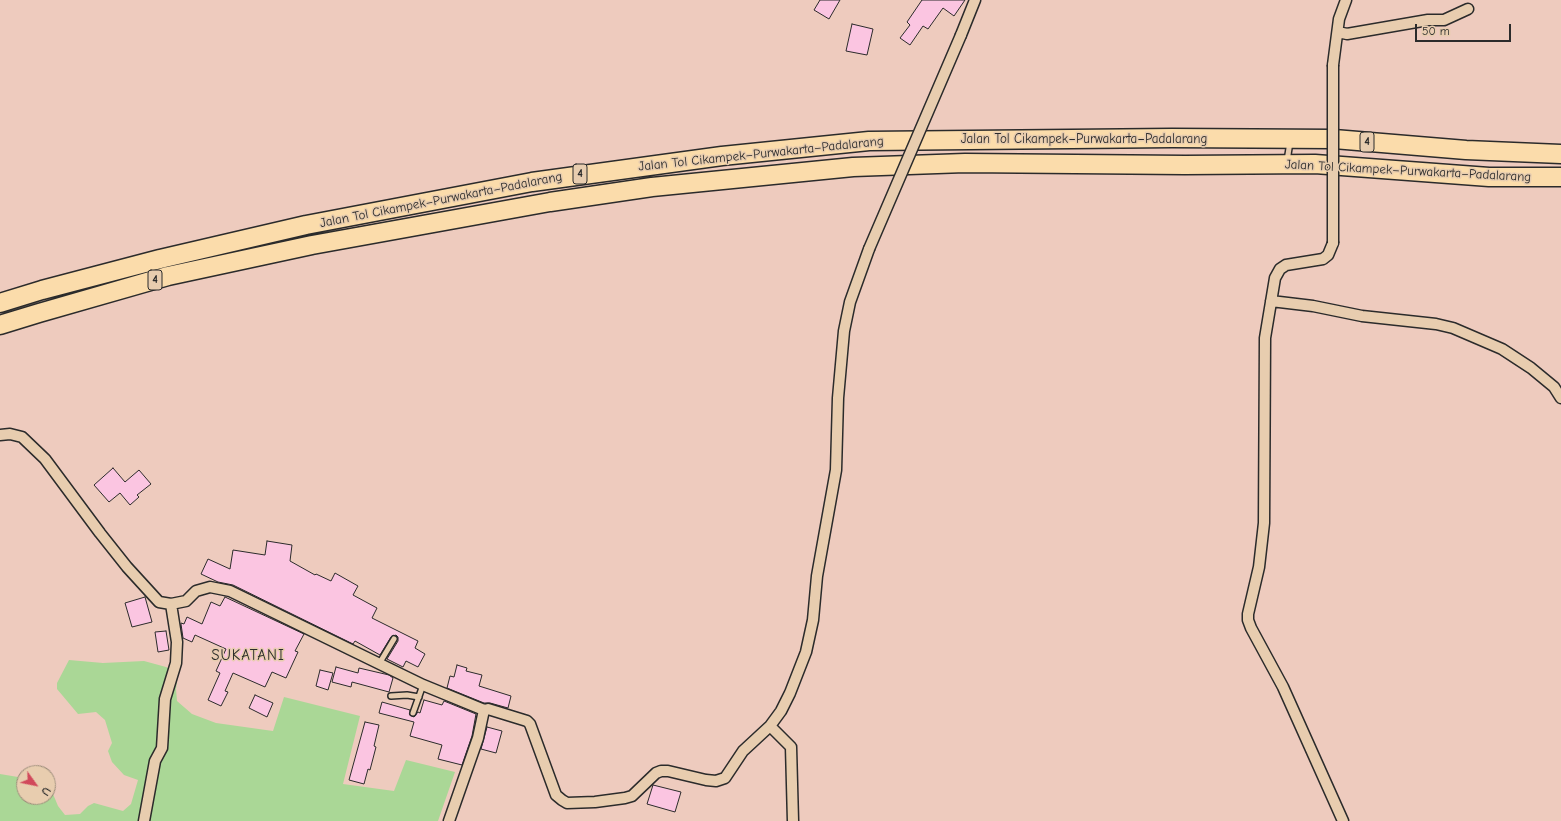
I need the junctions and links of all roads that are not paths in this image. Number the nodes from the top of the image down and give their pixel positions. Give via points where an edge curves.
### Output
1 (976, 0) edge
2 (1346, 0) edge
3 (1468, 9) dead end
4 (1338, 32) junction
5 (1290, 139) junction
6 (1561, 154) edge
7 (1286, 164) junction
8 (1561, 177) edge
9 (1271, 301) junction
10 (0, 303) edge
11 (0, 325) edge
12 (1561, 398) edge
13 (0, 435) edge
14 (171, 604) junction
15 (394, 639) dead end
16 (379, 664) junction
17 (423, 685) junction
18 (391, 696) dead end
19 (419, 697) junction
20 (484, 710) junction
21 (413, 713) dead end
22 (770, 726) junction
23 (144, 821) edge
24 (449, 821) edge
25 (793, 821) edge
26 (1343, 821) edge

1 - 22 street, bridge via 869,249 850,302 844,331 838,398 836,470 817,576 813,620 800,670 781,711
2 - 4 street via 1339,19
3 - 4 street via 1444,20 1428,20 1347,34
4 - 9 street, bridge via 1333,64 1333,243 1328,256 1323,259 1286,265 1280,269 1275,278
5 - 6 highway, Jalan Tol Cikampek–Purwakarta–Padalarang / 4 via 1334,139 1466,150
5 - 7 lane
5 - 10 highway, Jalan Tol Cikampek–Purwakarta–Padalarang / 4 via 869,141 722,156 532,182 306,225 160,259
7 - 8 highway, Jalan Tol Cikampek–Purwakarta–Padalarang / 4 via 1489,177
7 - 11 highway, Jalan Tol Cikampek–Purwakarta–Padalarang / 4 via 966,163 860,166 652,186 297,248 168,276
9 - 12 street via 1453,328 1502,349 1526,364 1554,387
9 - 26 street via 1266,338 1264,523 1259,567 1248,620 1283,687
13 - 14 street via 22,437 45,459 128,567 159,602
14 - 16 street via 186,601 196,591 203,589 230,591
14 - 23 street via 177,642 176,663 165,699 162,748 154,761
15 - 16 lane
16 - 17 street
17 - 19 lane
17 - 20 street
18 - 19 lane
19 - 21 lane
20 - 22 street via 515,716 530,724 556,795 567,803 595,802 632,796 661,771 706,780 721,780 730,772 743,751
20 - 24 street via 478,738
22 - 25 street via 791,747

